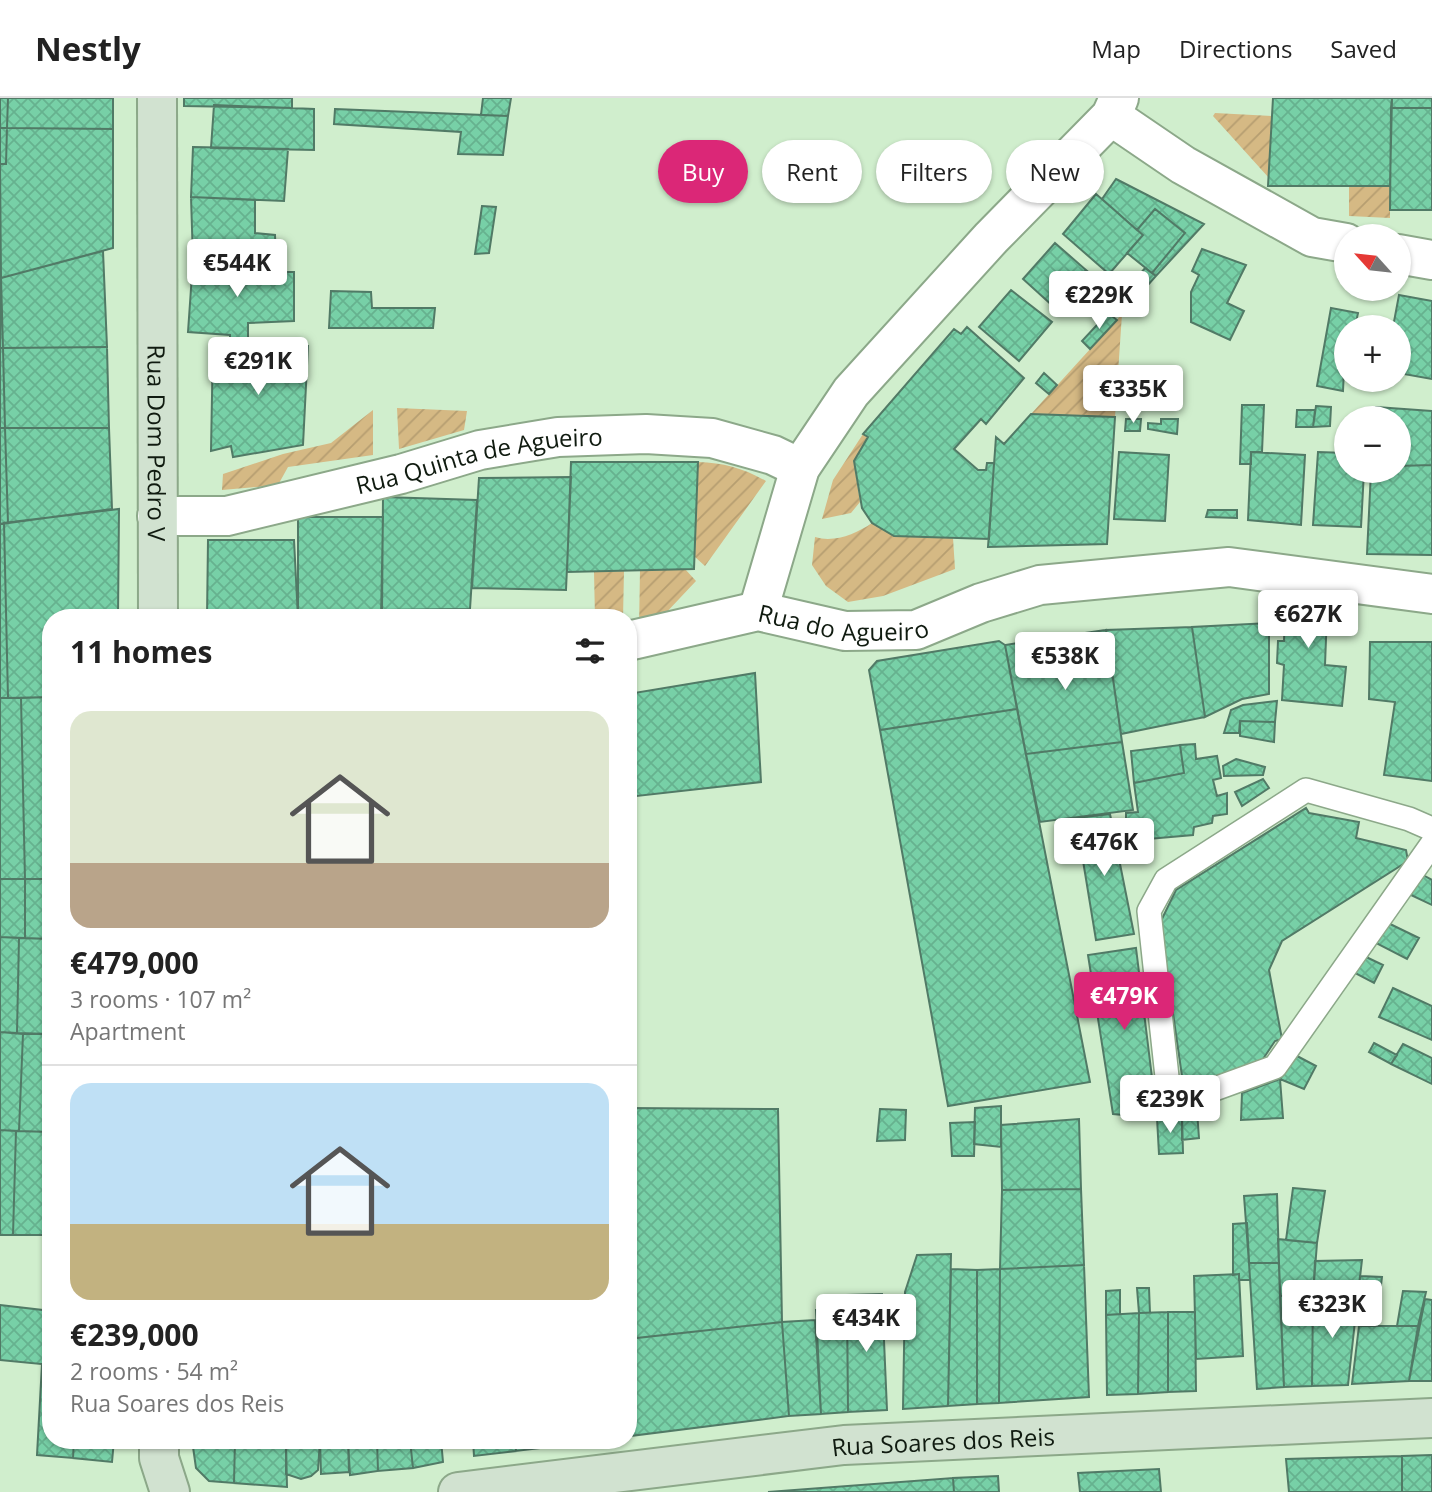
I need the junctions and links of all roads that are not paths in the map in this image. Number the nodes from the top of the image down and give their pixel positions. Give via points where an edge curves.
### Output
1 (157, 98) edge
2 (1115, 107) edge
3 (1334, 241) edge
4 (1411, 256) edge
5 (1432, 260) edge
6 (800, 468) junction
7 (157, 516) junction
8 (1432, 594) edge
9 (158, 609) edge
10 (758, 611) junction
11 (637, 639) edge
12 (1432, 829) edge
13 (1432, 844) edge
14 (1432, 1418) edge
15 (159, 1449) edge
16 (170, 1492) edge
17 (458, 1492) edge

1 - 7 main road, Rua Dom Pedro V
2 - 3 street via 1183,165 1312,237
2 - 6 street, Rua do Agueiro via 851,392
4 - 5 street
6 - 7 street, Rua Quinta de Agueiro via 773,455 712,438 646,434 558,437 480,450 227,516
6 - 10 street, Rua do Agueiro
7 - 9 main road, Rua Dom Pedro V
8 - 10 street, Rua do Agueiro via 1228,567 1040,585 916,630 845,631
10 - 11 street
12 - 13 lane via 1306,790 1166,880 1149,911 1168,1086 1187,1099 1275,1067
14 - 17 main road, Rua Soares dos Reis via 844,1445
15 - 16 main road

